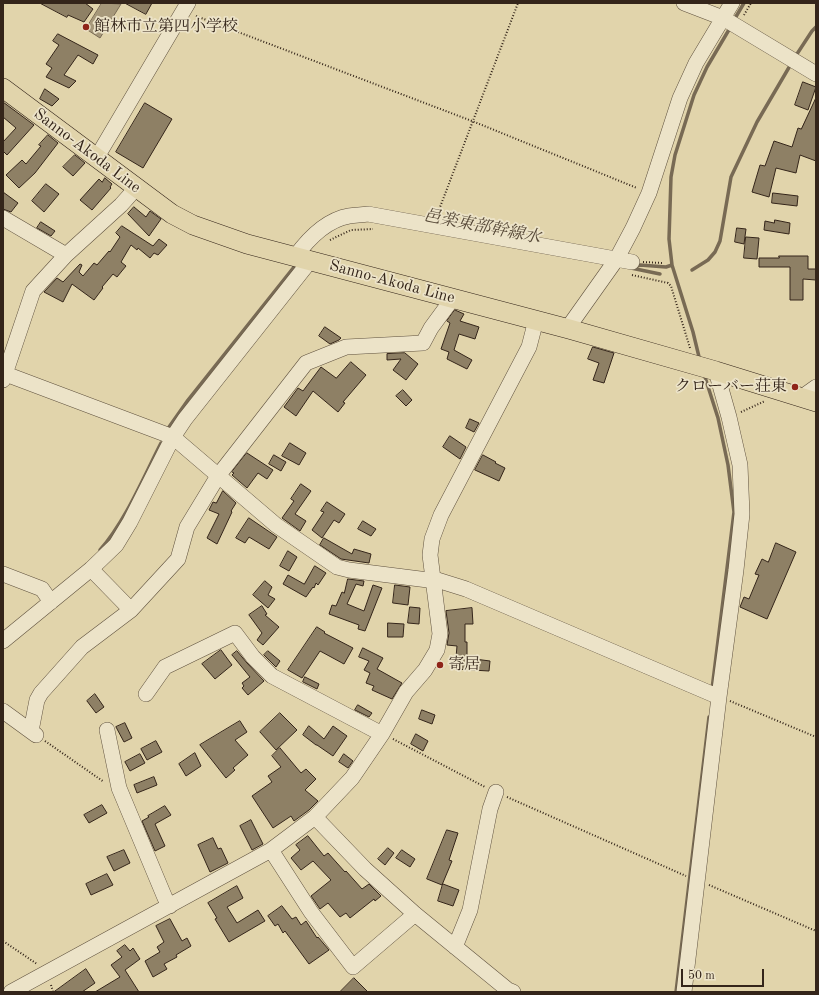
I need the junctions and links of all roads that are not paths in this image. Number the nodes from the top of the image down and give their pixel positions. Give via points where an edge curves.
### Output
1 (684, 3) edge
2 (732, 3) edge
3 (186, 7) edge
4 (723, 18) junction
5 (816, 74) edge
6 (3, 88) edge
7 (97, 157) junction
8 (137, 188) junction
9 (3, 218) edge
10 (66, 255) junction
11 (302, 259) junction
12 (613, 263) junction
13 (631, 268) road end
14 (453, 298) junction
15 (536, 320) junction
16 (569, 329) junction
17 (716, 371) junction
18 (4, 376) edge
19 (805, 395) edge
20 (173, 437) junction
21 (218, 476) junction
22 (91, 569) junction
23 (3, 574) edge
24 (434, 579) junction
25 (51, 602) junction
26 (131, 610) junction
27 (3, 641) edge
28 (146, 694) dead end
29 (719, 696) junction
30 (3, 712) edge
31 (106, 730) dead end
32 (382, 734) junction
33 (496, 792) road end
34 (315, 818) junction
35 (271, 850) junction
36 (170, 906) junction
37 (415, 914) junction
38 (455, 947) junction
39 (510, 991) edge
40 (11, 992) edge
41 (684, 992) edge

1 - 4 street
2 - 4 street
3 - 7 street
4 - 5 street
4 - 12 street via 696,63 680,98 649,193
6 - 7 main road, Sanno-Akoda Line
7 - 8 main road, Sanno-Akoda Line
8 - 10 street
8 - 11 main road, Sanno-Akoda Line via 172,214 193,225 247,244
9 - 10 street
10 - 18 street via 33,291
11 - 12 street via 303,247 321,229 335,220 368,214
11 - 14 main road, Sanno-Akoda Line
11 - 20 street
12 - 13 street
12 - 16 street
14 - 15 main road, Sanno-Akoda Line
14 - 21 street via 423,343 346,347 306,363
15 - 16 main road, Sanno-Akoda Line
15 - 24 street via 529,347 441,515 432,539 430,555
16 - 17 main road, Sanno-Akoda Line
17 - 19 main road, Sanno-Akoda Line
17 - 29 street via 740,465 742,514
18 - 20 street
20 - 21 street
20 - 22 street via 123,534 116,545
21 - 24 street via 276,526 337,566 365,572
21 - 26 street via 187,527 178,559
22 - 25 street
22 - 26 street
23 - 25 street via 42,589
24 - 29 street via 473,592
24 - 32 street via 440,634 437,650 425,670 406,692
25 - 27 street
26 - 30 street via 82,647 41,693 37,700 33,733
28 - 32 street via 165,667 235,633 272,676
29 - 41 street
31 - 36 street via 119,788
32 - 34 street via 352,778
33 - 38 street via 490,809 470,910
34 - 35 street
34 - 37 street via 365,869
35 - 36 street
35 - 37 street via 310,912 353,967
36 - 40 street
37 - 38 street
38 - 39 street

